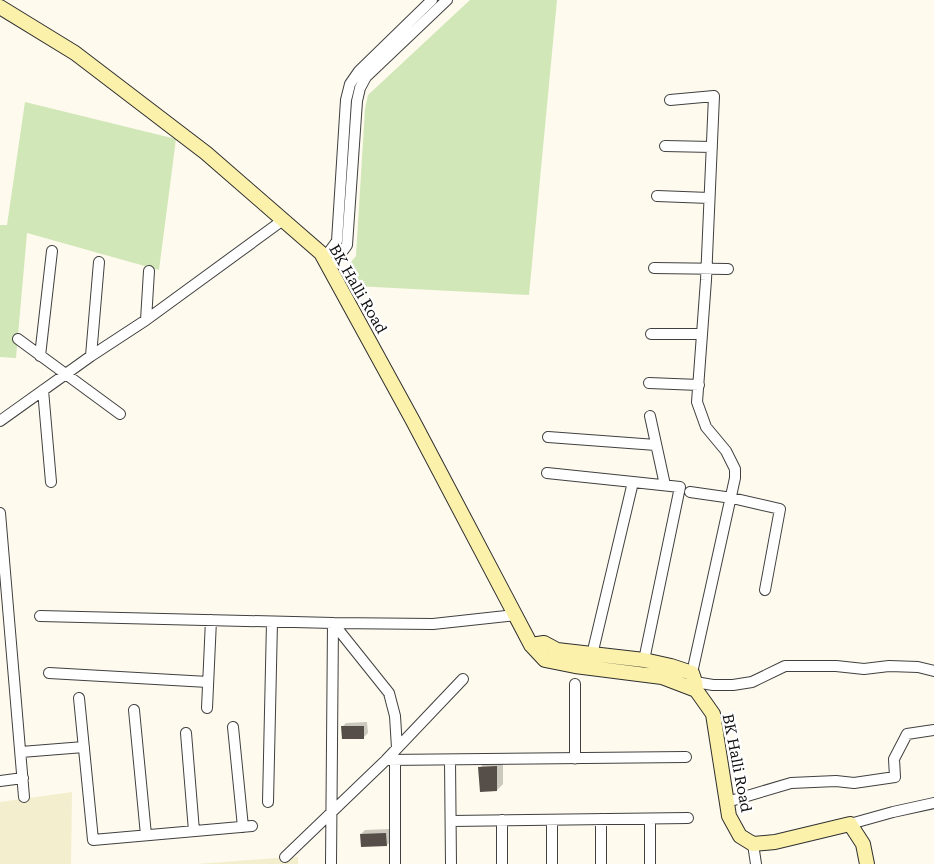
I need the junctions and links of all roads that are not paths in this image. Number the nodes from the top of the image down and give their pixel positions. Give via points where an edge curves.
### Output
1 (432, 0) edge
2 (447, 0) edge
3 (0, 7) edge
4 (670, 100) dead end
5 (665, 146) dead end
6 (712, 148) junction
7 (657, 196) dead end
8 (709, 198) junction
9 (283, 220) junction
10 (52, 251) dead end
11 (99, 262) dead end
12 (327, 264) junction
13 (654, 268) dead end
14 (706, 268) junction
15 (728, 269) dead end
16 (149, 271) dead end
17 (146, 320) junction
18 (651, 334) dead end
19 (702, 334) junction
20 (18, 339) dead end
21 (40, 356) junction
22 (91, 356) junction
23 (65, 374) junction
24 (649, 383) dead end
25 (699, 385) junction
26 (43, 390) junction
27 (120, 414) dead end
28 (650, 416) dead end
29 (0, 421) edge
30 (548, 437) dead end
31 (656, 445) junction
32 (547, 473) dead end
33 (51, 482) dead end
34 (633, 482) junction
35 (665, 485) junction
36 (690, 492) dead end
37 (732, 498) junction
38 (0, 513) edge
39 (764, 590) dead end
40 (516, 615) junction
41 (40, 616) dead end
42 (211, 620) junction
43 (272, 622) junction
44 (334, 623) junction
45 (590, 660) junction
46 (644, 660) junction
47 (934, 670) edge
48 (49, 673) dead end
49 (462, 679) dead end
50 (208, 682) junction
51 (694, 682) junction
52 (575, 684) dead end
53 (79, 698) dead end
54 (207, 708) dead end
55 (134, 710) dead end
56 (234, 727) dead end
57 (934, 730) edge
58 (186, 733) dead end
59 (84, 747) junction
60 (398, 748) junction
61 (20, 752) junction
62 (686, 757) dead end
63 (575, 759) junction
64 (391, 760) junction
65 (450, 760) junction
66 (23, 778) junction
67 (0, 781) edge
68 (24, 797) dead end
69 (268, 802) dead end
70 (727, 802) junction
71 (934, 803) edge
72 (331, 813) junction
73 (688, 818) dead end
74 (601, 819) junction
75 (650, 819) junction
76 (502, 820) junction
77 (552, 820) junction
78 (451, 821) junction
79 (850, 824) junction
80 (194, 831) junction
81 (146, 836) junction
82 (753, 844) junction
83 (285, 857) dead end
84 (330, 864) edge
85 (394, 864) edge
86 (451, 864) edge
87 (502, 864) edge
88 (552, 864) edge
89 (601, 864) edge
90 (650, 864) edge
91 (756, 864) edge
92 (867, 864) edge

1 - 12 street via 364,65 350,84 346,100 337,241
2 - 12 street via 371,72 360,88 347,244
3 - 9 main road, BK Halli Road via 75,53 206,153
4 - 6 street via 714,96
5 - 6 street
6 - 8 street
7 - 8 street
8 - 14 street
9 - 12 main road, BK Halli Road via 321,253
9 - 17 street
10 - 21 street
11 - 22 street
12 - 40 main road, BK Halli Road
13 - 14 street
14 - 15 street
14 - 19 street
16 - 17 street
17 - 22 street
18 - 19 street
19 - 25 street
20 - 21 street
21 - 23 street
22 - 23 street
23 - 26 street
23 - 27 street
24 - 25 street
25 - 37 street via 697,402 702,418 735,469
26 - 29 street
26 - 33 street
28 - 31 street
30 - 31 street
31 - 35 street
32 - 34 street
34 - 35 street
34 - 45 street
35 - 46 street via 680,487
36 - 37 street
37 - 39 street via 780,509
37 - 51 street
38 - 61 street
40 - 44 street via 433,624
40 - 45 main road, BK Halli Road via 531,645 545,660
41 - 42 street
42 - 43 street
42 - 50 street
43 - 44 street
43 - 69 street
44 - 60 street via 389,693
44 - 72 street
45 - 46 main road, BK Halli Road
45 - 51 main road, BK Halli Road
46 - 51 main road, BK Halli Road via 671,666
47 - 51 street via 889,666 864,669 785,666 752,682 713,685
48 - 50 street
49 - 60 street
50 - 54 street
51 - 70 main road, BK Halli Road via 714,714
52 - 63 street
53 - 59 street
55 - 81 street
56 - 80 street via 248,826
57 - 70 street via 907,734 894,759 895,777 854,783 791,783
58 - 80 street
59 - 61 street
59 - 81 street via 93,840
60 - 64 street
61 - 66 street
62 - 63 street
63 - 65 street
64 - 65 street
64 - 72 street
64 - 85 street
65 - 78 street
66 - 67 street
66 - 68 street
70 - 82 main road, BK Halli Road via 729,816 740,836
71 - 79 street
72 - 83 street
72 - 84 street
73 - 75 street
74 - 75 street
74 - 77 street
74 - 89 street
75 - 90 street
76 - 77 street
76 - 78 street
76 - 87 street
77 - 88 street
78 - 86 street
79 - 82 main road
79 - 92 main road via 863,844
80 - 81 street
82 - 91 street

